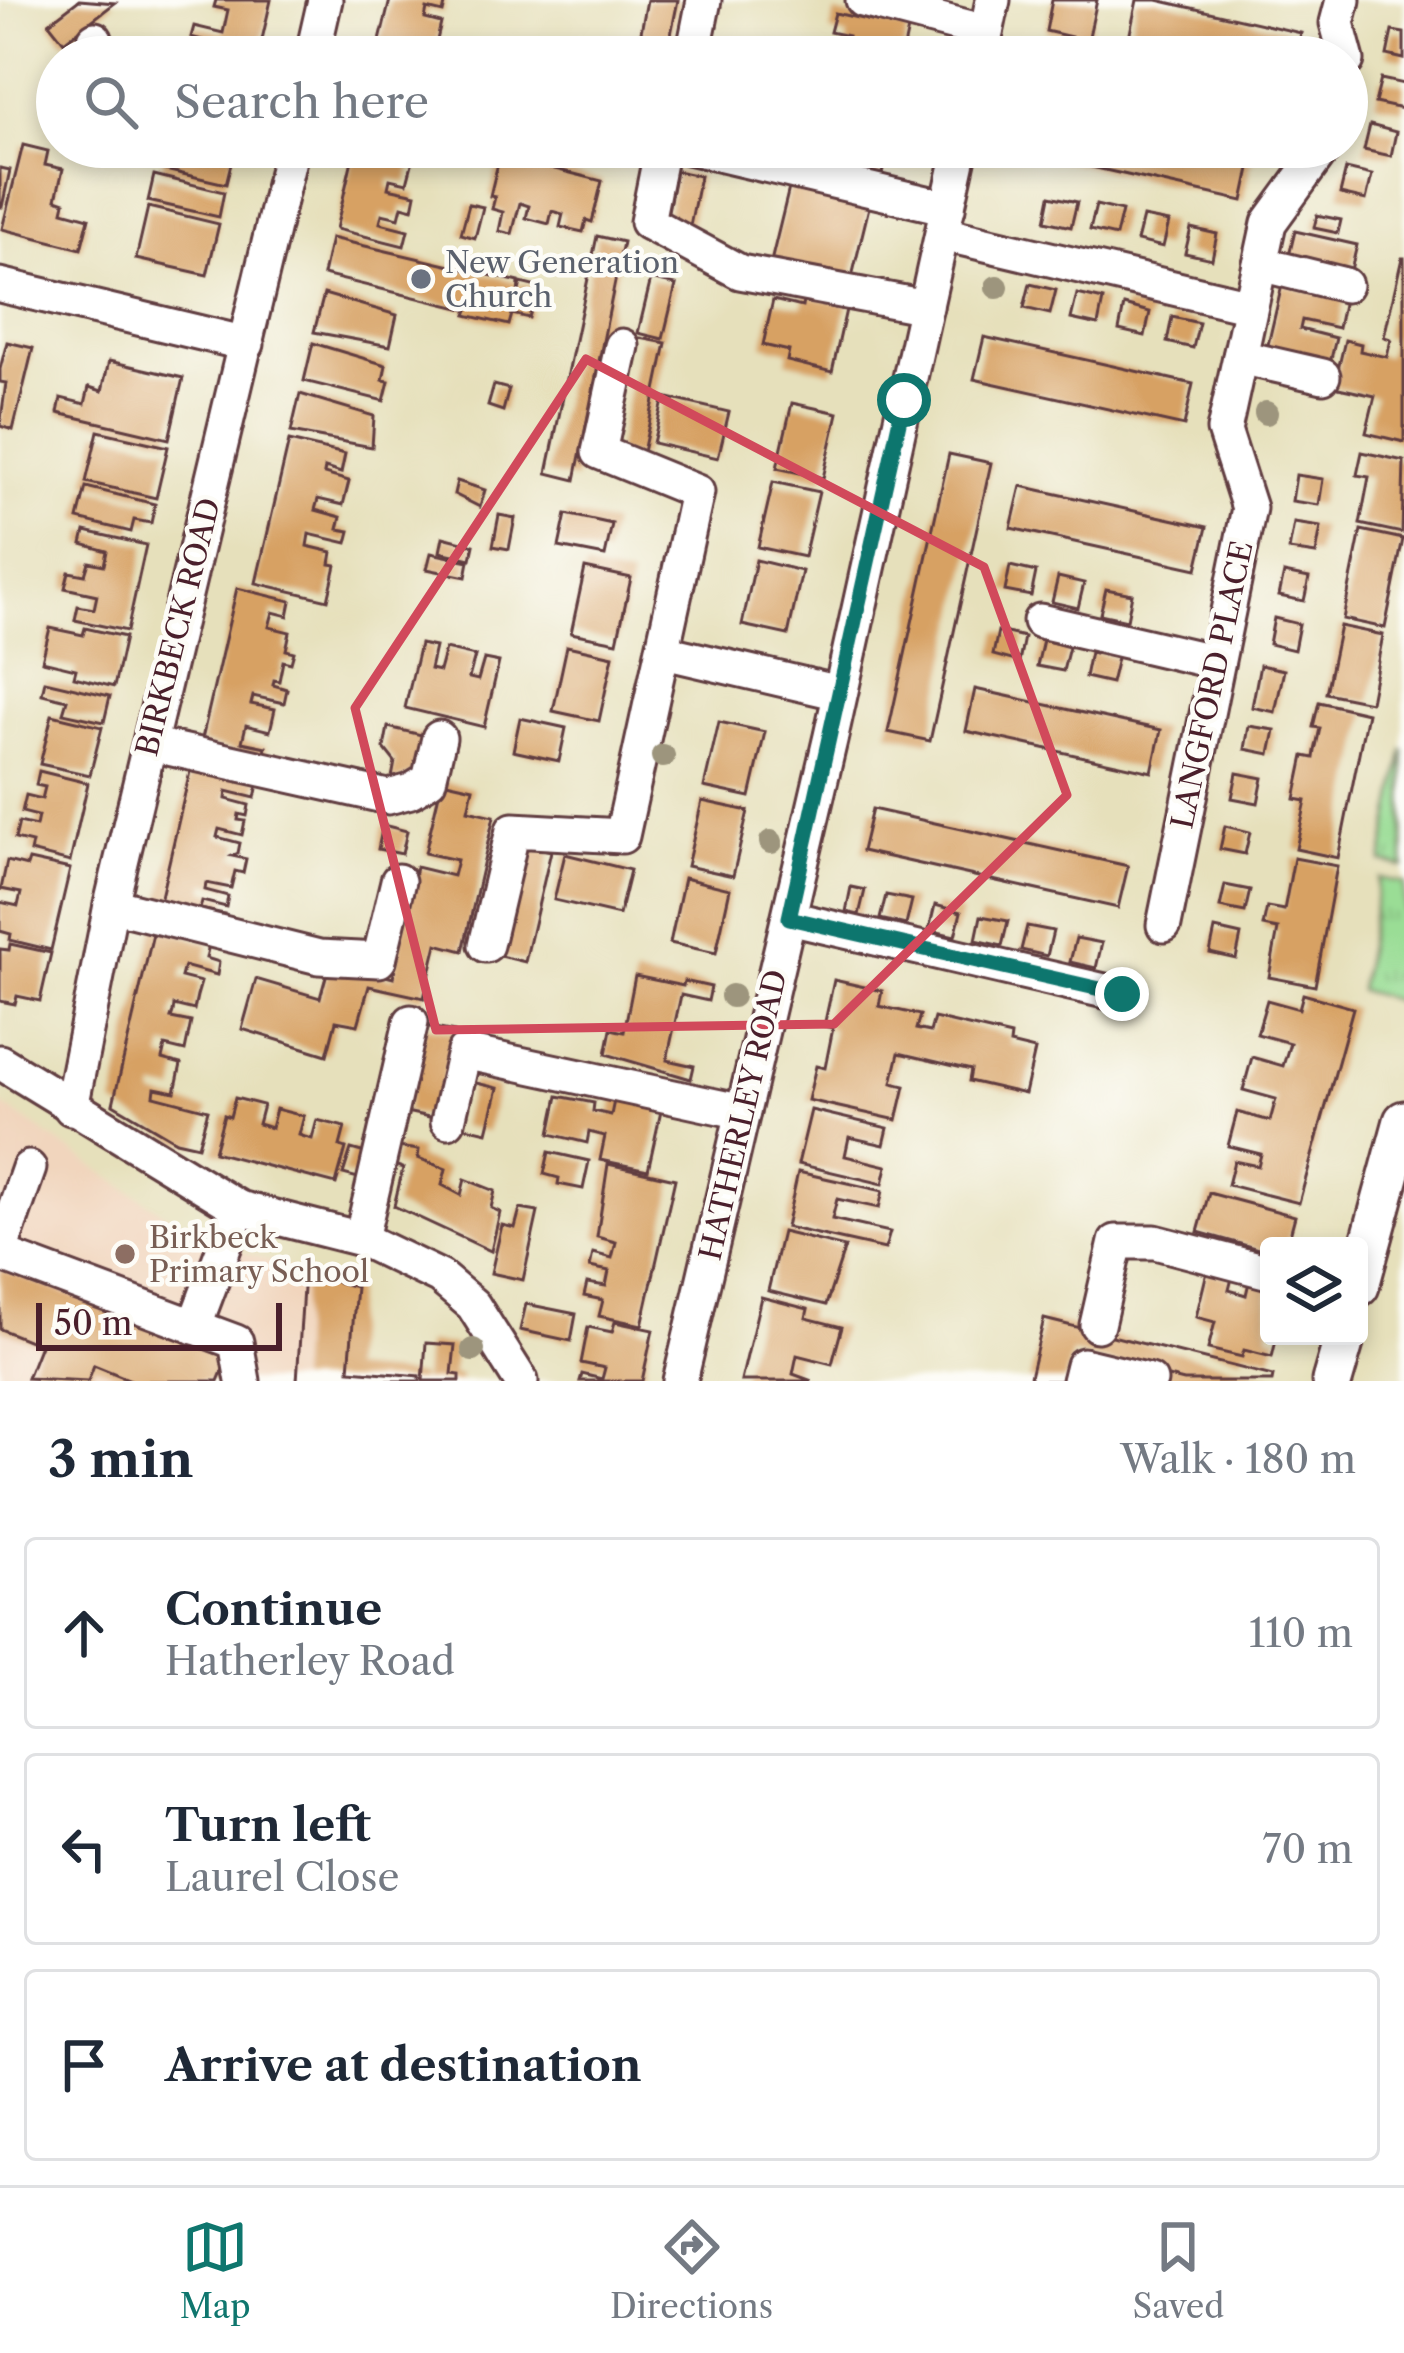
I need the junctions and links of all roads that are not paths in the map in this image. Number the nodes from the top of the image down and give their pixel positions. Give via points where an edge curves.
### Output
1 (325, 0) edge
2 (704, 0) edge
3 (862, 0) edge
4 (1343, 0) edge
5 (987, 30) edge
6 (317, 36) edge
7 (697, 36) edge
8 (1341, 36) edge
9 (287, 168) edge
10 (668, 168) edge
11 (737, 168) edge
12 (956, 168) edge
13 (1309, 168) edge
14 (945, 221) junction
15 (1260, 264) junction
16 (0, 285) edge
17 (1345, 285) dead end
18 (926, 307) junction
19 (1250, 307) junction
20 (248, 344) junction
21 (622, 346) dead end
22 (1240, 357) junction
23 (1323, 376) dead end
24 (1040, 620) dead end
25 (664, 652) junction
26 (1216, 662) junction
27 (840, 693) junction
28 (439, 738) dead end
29 (150, 744) junction
30 (398, 881) dead end
31 (111, 905) junction
32 (789, 918) junction
33 (1164, 925) dead end
34 (486, 945) dead end
35 (1122, 994) dead end
36 (411, 1022) dead end
37 (0, 1062) edge
38 (70, 1108) junction
39 (743, 1112) junction
40 (448, 1121) dead end
41 (1403, 1128) edge
42 (29, 1168) dead end
43 (1394, 1200) edge
44 (238, 1208) junction
45 (361, 1239) junction
46 (0, 1253) edge
47 (1368, 1264) edge
48 (1260, 1269) edge
49 (1097, 1325) dead end
50 (194, 1327) junction
51 (1342, 1345) edge
52 (243, 1381) edge
53 (521, 1381) edge
54 (680, 1381) edge
55 (1079, 1381) edge
56 (1150, 1381) edge
57 (1332, 1381) edge

1 - 6 street
2 - 7 street
3 - 5 street
4 - 8 street
9 - 20 street, BIRKBECK ROAD
10 - 18 street via 647,222 740,272
11 - 14 street
12 - 14 street, HATHERLEY ROAD
13 - 15 street, LANGFORD PLACE via 1269,223
14 - 18 street, HATHERLEY ROAD
14 - 19 street
15 - 17 street
15 - 19 street, LANGFORD PLACE
16 - 20 street
18 - 27 street, HATHERLEY ROAD
19 - 22 street, LANGFORD PLACE
20 - 29 street, BIRKBECK ROAD
21 - 25 street via 598,452 697,492
22 - 23 street
22 - 26 street, LANGFORD PLACE via 1224,430 1249,508
24 - 26 street
25 - 27 street
25 - 34 street via 622,836 513,830
26 - 33 street, LANGFORD PLACE
27 - 32 street, HATHERLEY ROAD
28 - 29 street via 429,780 388,797
29 - 31 street, BIRKBECK ROAD
30 - 31 street via 380,960 319,957
31 - 38 street, BIRKBECK ROAD
32 - 35 street
32 - 39 street, HATHERLEY ROAD
36 - 45 street
37 - 38 street
38 - 44 street
39 - 40 street via 464,1052
39 - 54 street, HATHERLEY ROAD
41 - 43 main road
42 - 46 street
43 - 47 main road
44 - 45 street
44 - 50 street
45 - 53 street via 440,1277 473,1305
46 - 50 street
48 - 49 street via 1155,1243 1116,1242
50 - 52 street via 236,1342
51 - 57 main road
55 - 56 street via 1083,1365

